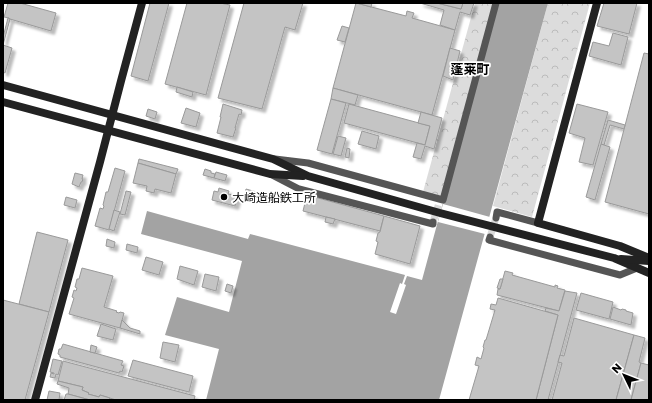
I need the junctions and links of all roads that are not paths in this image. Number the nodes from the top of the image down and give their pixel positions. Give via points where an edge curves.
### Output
1 (142, 3) edge
2 (496, 3) edge
3 (597, 3) edge
4 (3, 85) edge
5 (3, 102) edge
6 (112, 115) junction
7 (108, 131) junction
8 (273, 159) junction
9 (270, 174) junction
10 (308, 176) junction
11 (496, 218) dead end
12 (433, 222) dead end
13 (538, 223) junction
14 (490, 237) dead end
15 (614, 258) junction
16 (649, 260) edge
17 (637, 268) junction
18 (649, 273) edge
19 (35, 400) edge

1 - 6 street
2 - 8 street via 443,200 439,201 308,163
3 - 13 street
4 - 6 street
5 - 7 street
6 - 7 street
6 - 8 street
7 - 9 street
7 - 19 street
8 - 10 street
9 - 10 street
9 - 12 street via 299,189
10 - 15 street
11 - 13 street via 497,212
13 - 16 street via 620,246
14 - 17 street via 489,240 620,275
15 - 16 street
15 - 17 street
17 - 18 street

